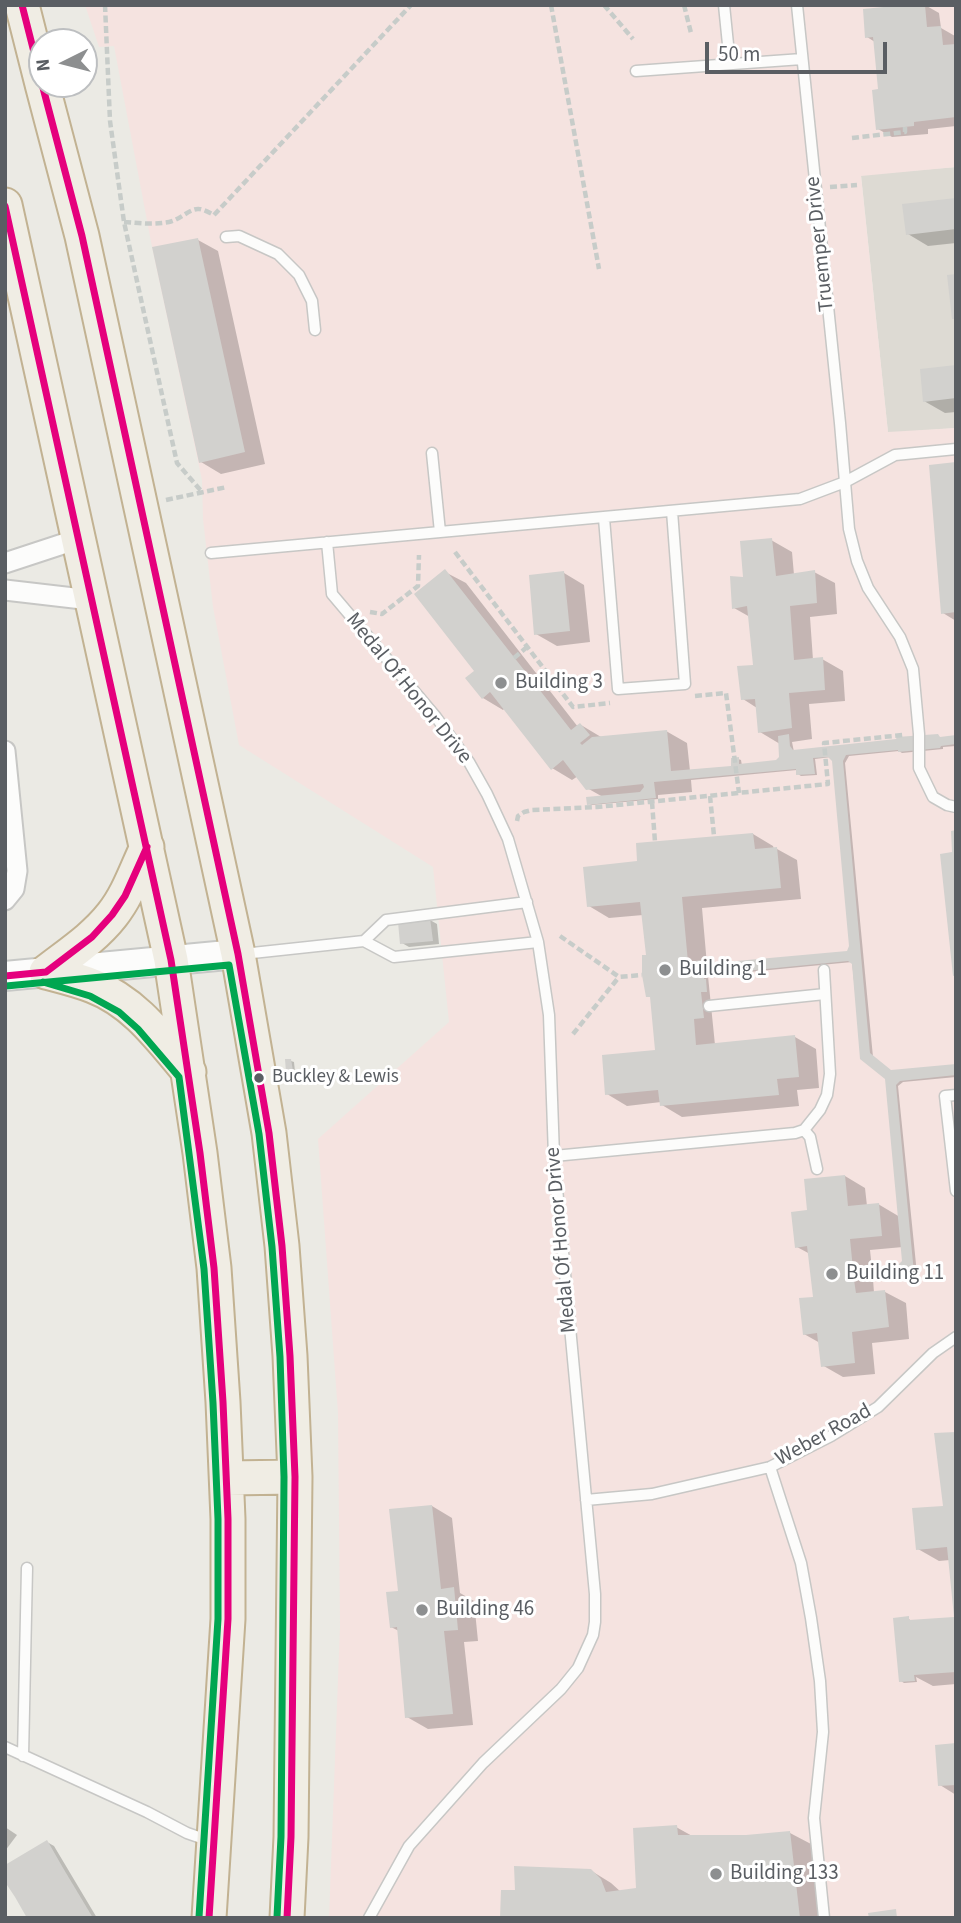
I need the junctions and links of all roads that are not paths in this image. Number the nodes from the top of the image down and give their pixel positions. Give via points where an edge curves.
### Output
1 (22, 5) edge
2 (724, 5) edge
3 (797, 5) edge
4 (28, 29) edge
5 (802, 59) junction
6 (730, 64) junction
7 (636, 71) dead end
8 (46, 98) edge
9 (5, 205) edge
10 (226, 237) dead end
11 (315, 330) dead end
12 (956, 449) edge
13 (432, 453) dead end
14 (845, 482) junction
15 (672, 511) junction
16 (604, 518) junction
17 (440, 532) junction
18 (78, 539) junction
19 (327, 542) junction
20 (211, 553) dead end
21 (5, 563) edge
22 (5, 590) edge
23 (91, 600) junction
24 (5, 751) edge
25 (956, 807) edge
26 (147, 847) junction
27 (5, 900) edge
28 (527, 902) junction
29 (364, 941) junction
30 (538, 942) junction
31 (239, 954) junction
32 (171, 960) junction
33 (824, 970) dead end
34 (46, 972) junction
35 (5, 976) edge
36 (825, 994) junction
37 (709, 1006) dead end
38 (189, 1073) junction
39 (956, 1095) edge
40 (804, 1130) junction
41 (554, 1156) junction
42 (817, 1169) dead end
43 (956, 1191) edge
44 (956, 1337) edge
45 (771, 1467) junction
46 (295, 1477) junction
47 (227, 1478) junction
48 (586, 1500) junction
49 (27, 1568) dead end
50 (5, 1747) edge
51 (23, 1756) junction
52 (214, 1842) junction
53 (209, 1918) edge
54 (287, 1918) edge
55 (369, 1918) edge
56 (824, 1918) edge

1 - 4 highway
2 - 6 lane
3 - 5 lane, Truemper Drive
5 - 6 lane
5 - 14 lane, Truemper Drive
6 - 7 lane
8 - 31 highway via 82,236
9 - 18 highway
10 - 11 lane via 239,236 278,254 299,275 312,301
12 - 14 lane via 895,455
13 - 17 lane
14 - 15 lane via 800,499
14 - 25 lane, Truemper Drive via 857,561 913,669 919,768 933,797
15 - 16 lane
15 - 16 lane via 685,684 618,689
16 - 17 lane
17 - 19 lane
18 - 21 street
18 - 23 highway
19 - 20 lane
19 - 28 lane, Medal Of Honor Drive via 332,594 469,762 508,839
22 - 23 street
23 - 26 highway
24 - 27 street via 17,871 14,889
26 - 32 highway
26 - 34 highway via 112,915 92,937
28 - 29 lane via 386,920
28 - 30 lane, Medal Of Honor Drive
29 - 30 lane via 394,957
29 - 31 lane
30 - 41 lane, Medal Of Honor Drive via 549,1015
31 - 32 main road
31 - 46 highway via 269,1133 282,1247
32 - 34 main road
32 - 38 highway
33 - 36 lane
34 - 35 main road
34 - 38 highway via 94,986 125,1003
36 - 37 lane
36 - 40 lane via 831,1074 820,1110
38 - 47 highway via 214,1268
39 - 43 lane via 945,1096
40 - 41 lane
40 - 42 lane
41 - 48 lane, Medal Of Honor Drive
44 - 45 lane, Weber Road via 878,1407
45 - 48 lane, Weber Road via 652,1494
45 - 56 lane via 801,1563 820,1681 823,1732 814,1818
46 - 47 highway
46 - 54 highway
47 - 52 highway via 228,1619
48 - 55 lane, Medal Of Honor Drive via 595,1594 595,1622 587,1651 561,1689 483,1763 409,1846
49 - 51 lane
50 - 51 lane
51 - 52 lane
52 - 53 highway

